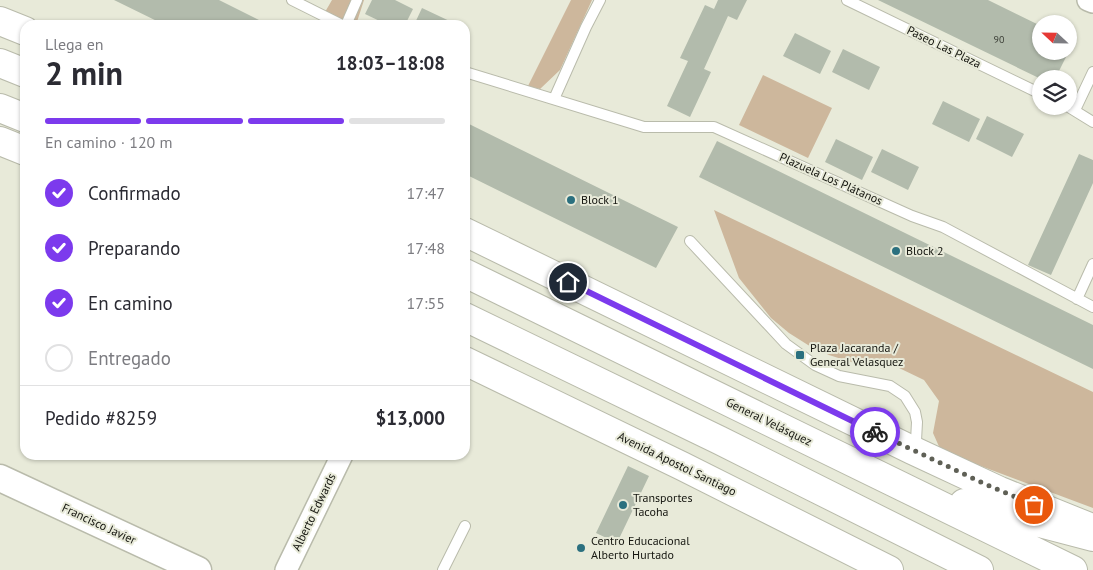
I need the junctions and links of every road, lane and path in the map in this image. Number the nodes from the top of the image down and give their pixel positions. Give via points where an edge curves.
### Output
1 (292, 0) edge
2 (357, 0) edge
3 (600, 0) edge
4 (846, 0) edge
5 (1088, 0) edge
6 (1093, 2) edge
7 (332, 20) edge
8 (348, 20) edge
9 (0, 21) edge
10 (20, 28) edge
11 (0, 63) edge
12 (20, 71) edge
13 (1093, 72) edge
14 (470, 74) edge
15 (1032, 90) edge
16 (1077, 98) edge
17 (554, 100) junction
18 (0, 108) edge
19 (1077, 112) edge
20 (20, 116) edge
21 (1093, 122) edge
22 (0, 141) edge
23 (20, 149) edge
24 (470, 234) edge
25 (690, 241) dead end
26 (1093, 264) edge
27 (470, 275) edge
28 (1077, 300) junction
29 (1093, 307) edge
30 (470, 319) edge
31 (470, 363) edge
32 (912, 450) junction
33 (340, 460) edge
34 (0, 478) edge
35 (892, 482) junction
36 (870, 516) junction
37 (465, 526) dead end
38 (1093, 528) edge
39 (1093, 537) edge
40 (198, 570) edge
41 (286, 570) edge
42 (443, 570) edge
43 (889, 570) edge
44 (946, 570) edge
45 (979, 570) edge
46 (1073, 570) edge

1 - 7 lane
2 - 8 lane
3 - 17 lane
4 - 15 lane, Paseo Las Plaza
5 - 6 street
9 - 10 main road
11 - 12 main road
13 - 16 lane
14 - 17 lane, Plazuela Los Plátanos
17 - 28 lane, Plazuela Los Plátanos via 644,126 714,127 943,227
18 - 20 main road
19 - 21 lane
22 - 23 main road
24 - 32 main road
25 - 32 lane via 786,344 815,365 838,376 890,386 905,396 917,422
26 - 28 lane
27 - 35 main road, General Velásquez
28 - 29 lane, Plazuela Los Plátanos
30 - 36 main road
31 - 43 main road, Avenida Apostol Santiago
32 - 38 main road via 1000,491
33 - 41 street, Alberto Edwards
34 - 40 street, Francisco Javier
35 - 39 main road
35 - 46 main road, General Velásquez
36 - 44 main road
36 - 45 main road
37 - 42 lane

